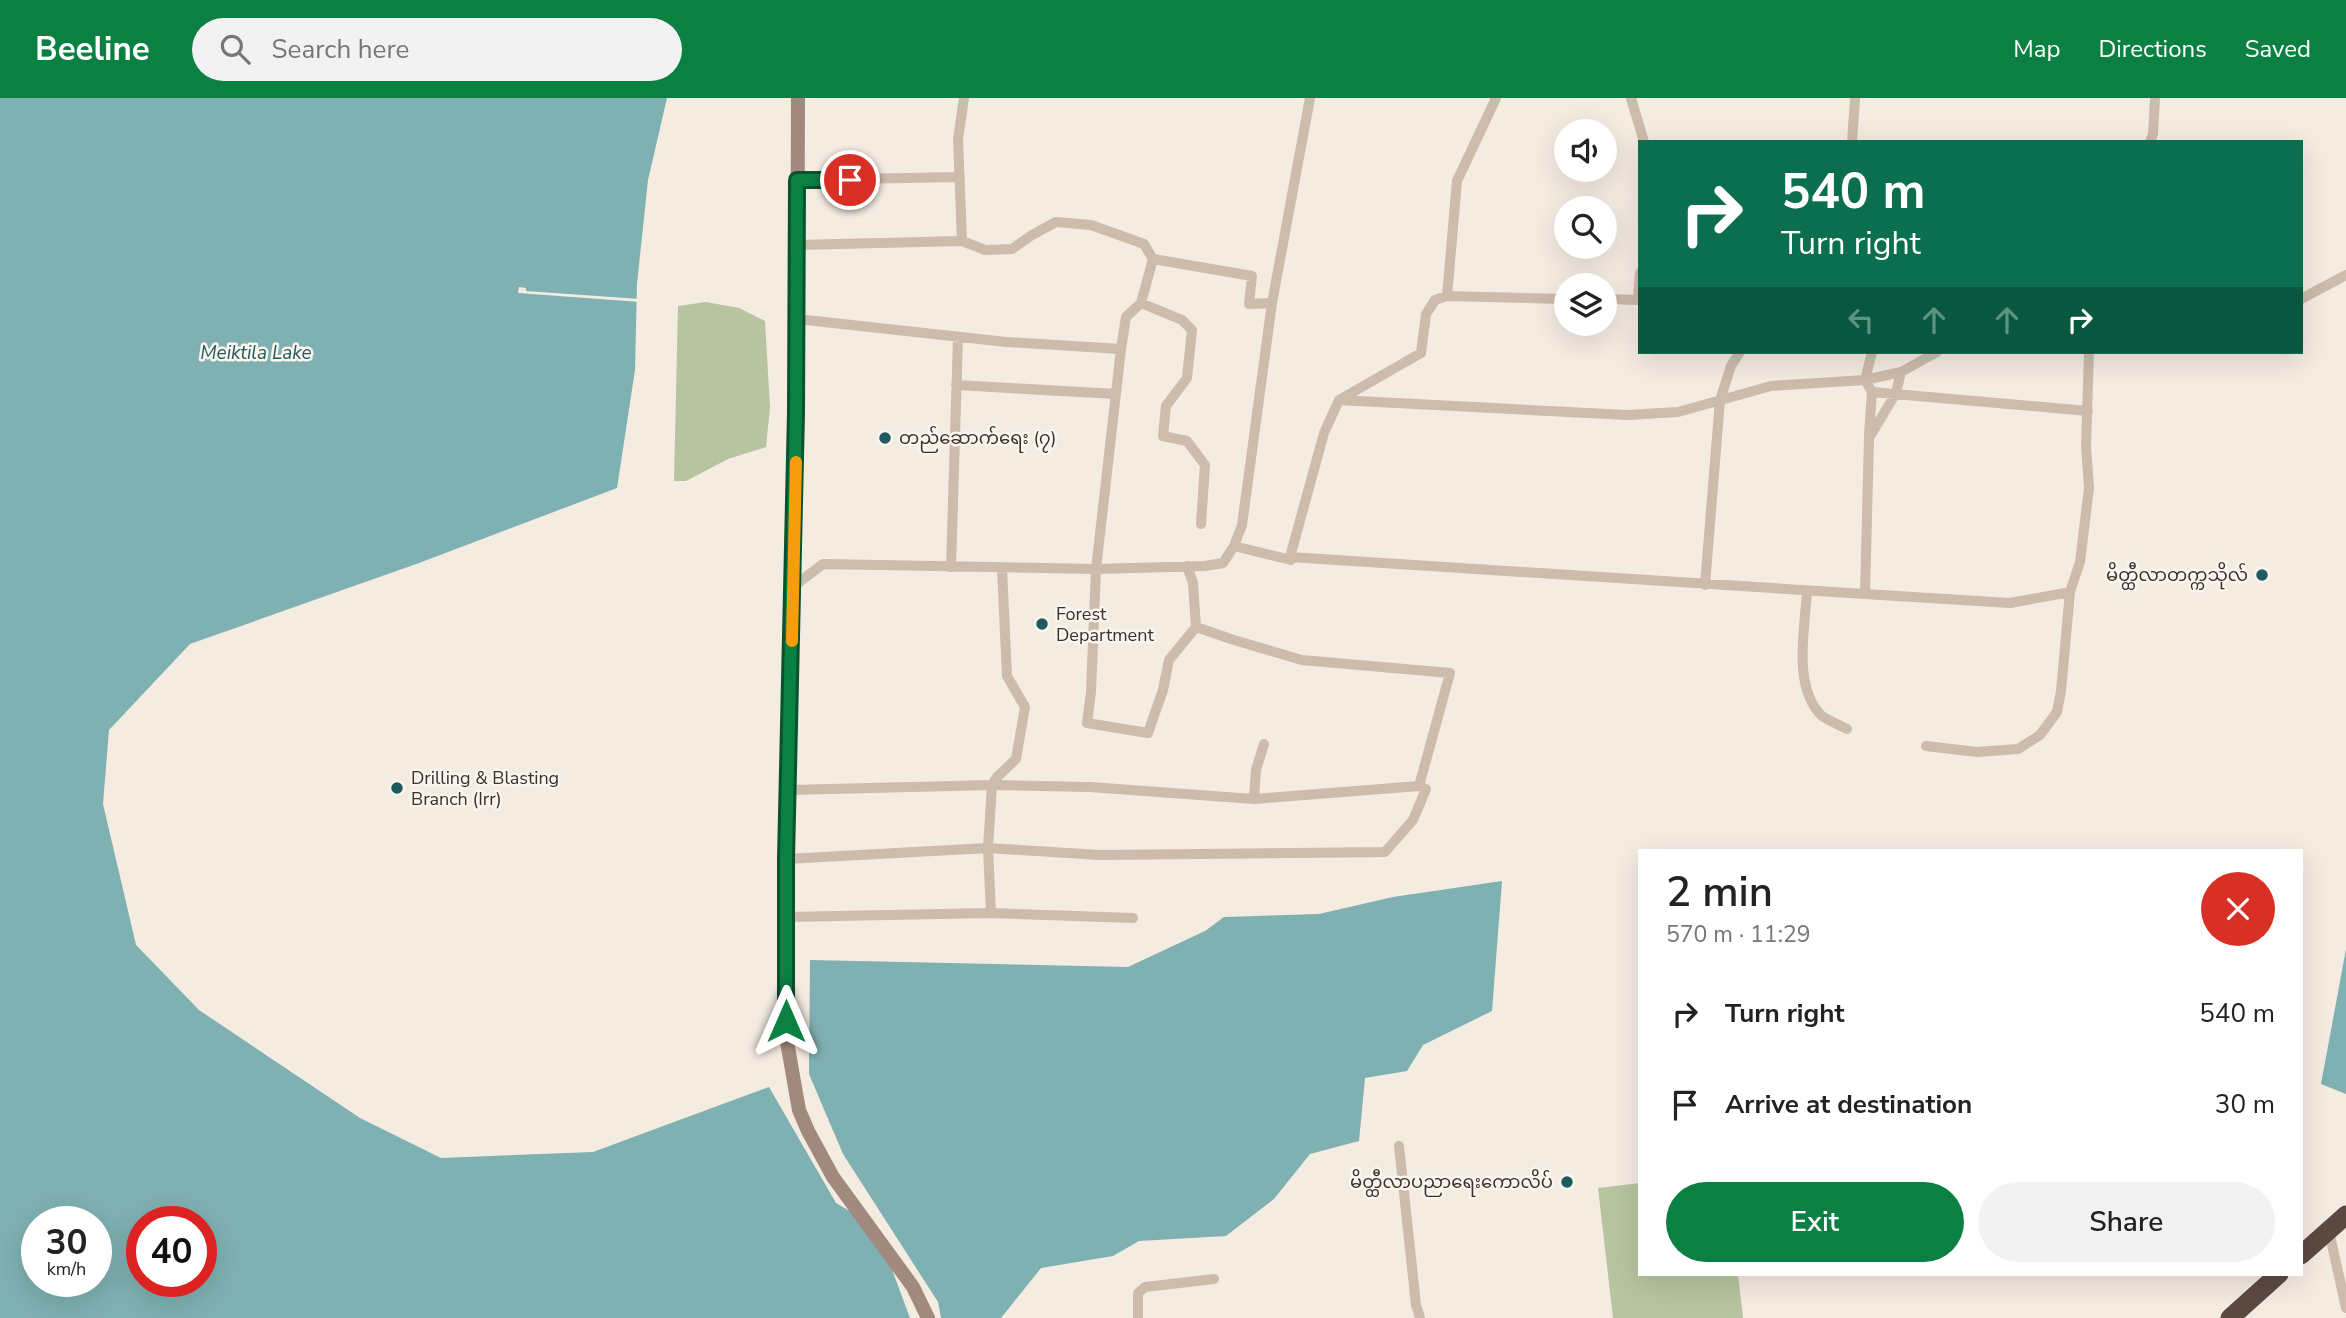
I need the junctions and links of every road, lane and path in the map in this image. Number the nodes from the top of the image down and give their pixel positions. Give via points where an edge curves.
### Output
1 (798, 98) edge
2 (964, 98) edge
3 (1310, 98) edge
4 (1496, 98) edge
5 (1630, 98) edge
6 (1855, 98) edge
7 (2155, 98) edge
8 (1643, 140) edge
9 (1852, 140) edge
10 (2151, 140) edge
11 (960, 177) junction
12 (797, 180) junction
13 (962, 241) junction
14 (796, 245) junction
15 (1153, 258) junction
16 (2346, 275) edge
17 (1447, 296) junction
18 (2303, 298) edge
19 (1554, 299) edge
20 (1617, 299) edge
21 (1638, 300) edge
22 (1140, 303) junction
23 (1272, 303) junction
24 (797, 319) junction
25 (958, 338) junction
26 (1121, 349) junction
27 (1739, 354) edge
28 (1872, 354) edge
29 (1933, 354) edge
30 (2090, 354) edge
31 (1901, 372) junction
32 (1865, 380) junction
33 (956, 385) junction
34 (1872, 392) junction
35 (1896, 393) junction
36 (1116, 394) junction
37 (1339, 400) junction
38 (1720, 400) junction
39 (2088, 411) junction
40 (1869, 438) junction
41 (1201, 524) dead end
42 (1234, 546) junction
43 (1290, 557) junction
44 (1187, 566) junction
45 (951, 567) junction
46 (1002, 569) junction
47 (1096, 569) junction
48 (1705, 585) junction
49 (794, 586) junction
50 (1807, 592) junction
51 (2070, 592) junction
52 (1865, 594) junction
53 (1196, 627) junction
54 (1847, 729) dead end
55 (1264, 744) dead end
56 (1926, 746) dead end
57 (992, 785) junction
58 (1419, 786) junction
59 (789, 790) junction
60 (1254, 799) junction
61 (988, 848) junction
62 (786, 859) junction
63 (990, 914) junction
64 (787, 917) junction
65 (1133, 918) dead end
66 (1399, 1146) dead end
67 (2346, 1215) edge
68 (2329, 1231) junction
69 (2303, 1253) edge
70 (2277, 1276) edge
71 (1214, 1279) dead end
72 (2346, 1308) edge
73 (928, 1318) edge
74 (1138, 1318) edge
75 (1420, 1318) edge
76 (2230, 1318) edge

1 - 12 street
2 - 11 street via 958,139
3 - 23 street
4 - 17 street via 1457,181
5 - 8 street
6 - 9 street
7 - 10 street
11 - 12 street
11 - 13 street
12 - 14 street
13 - 14 street
13 - 15 street via 985,250 1012,249 1056,222 1091,225 1144,244
14 - 24 street
15 - 22 street
15 - 23 street via 1252,276 1249,304
16 - 18 street
17 - 19 street
17 - 37 street via 1435,300 1426,314 1421,353
20 - 21 street
22 - 26 street via 1126,317
22 - 41 street via 1182,320 1192,330 1187,378 1166,406 1163,436 1187,441 1205,465
23 - 42 street via 1242,525
24 - 25 street
24 - 49 street
25 - 26 street
25 - 33 street
26 - 36 street
27 - 38 street
28 - 32 street
29 - 31 street
30 - 39 street
31 - 32 street
31 - 35 street
32 - 34 street
32 - 38 street via 1771,386
33 - 36 street
33 - 45 street
34 - 35 street
34 - 40 street
35 - 39 street
35 - 40 street
36 - 47 street
37 - 38 street via 1627,415 1678,412
37 - 43 street via 1324,433
38 - 48 street
39 - 51 street via 2089,488 2080,562
40 - 52 street
42 - 43 street
42 - 44 street via 1223,563
43 - 48 street
44 - 47 street
44 - 53 street
45 - 46 street
45 - 49 street via 823,564
46 - 47 street
46 - 57 street via 1007,676 1025,706 1016,759
47 - 53 street via 1087,723 1148,733 1169,660
48 - 50 street
49 - 59 street
50 - 52 street
50 - 54 street via 1802,674 1822,716
51 - 52 street via 2010,603
51 - 56 street via 2057,712 2040,735 2018,749 1977,752
53 - 58 street via 1302,660 1450,673
55 - 60 street
57 - 59 street
57 - 60 street
57 - 61 street
58 - 60 street
58 - 61 street via 1426,789 1413,820 1385,852 1100,855
59 - 62 street
61 - 62 street
61 - 63 street
62 - 64 street
63 - 64 street
63 - 65 street
64 - 73 street via 786,1036 799,1110 833,1177 914,1287
66 - 75 street
67 - 68 highway
68 - 69 highway
68 - 72 street
70 - 76 highway
71 - 74 street via 1145,1287 1138,1293

